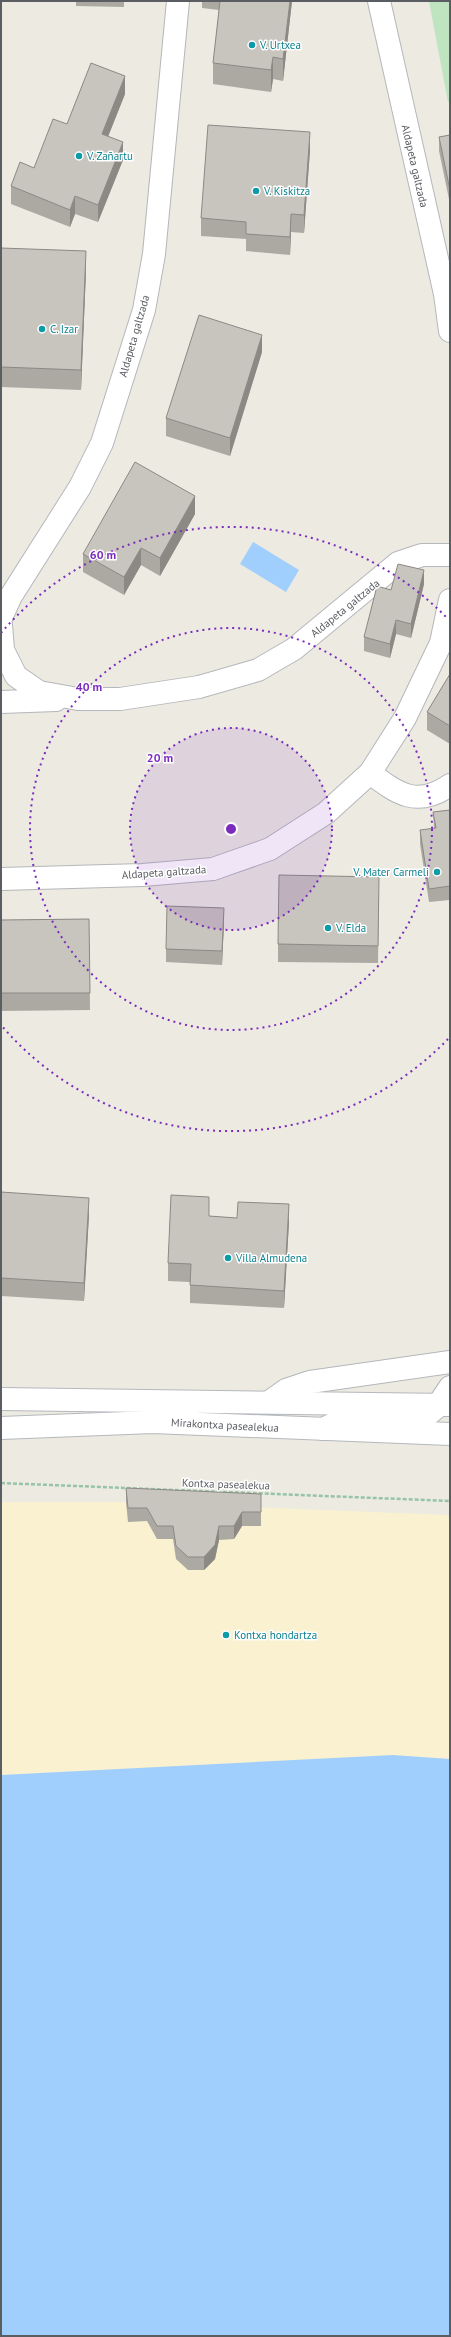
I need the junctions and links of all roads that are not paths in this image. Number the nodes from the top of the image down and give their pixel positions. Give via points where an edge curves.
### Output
1 (178, 1) edge
2 (379, 1) edge
3 (450, 331) edge
4 (450, 555) edge
5 (450, 600) edge
6 (1, 618) edge
7 (1, 625) edge
8 (78, 699) junction
9 (1, 702) edge
10 (370, 773) junction
11 (450, 785) edge
12 (1, 879) edge
13 (450, 1362) edge
14 (425, 1366) junction
15 (447, 1396) edge
16 (1, 1399) edge
17 (269, 1402) junction
18 (1, 1428) edge
19 (323, 1430) junction
20 (450, 1434) edge

1 - 6 street, Aldapeta galtzada via 154,254 144,310 102,443 80,487 11,596
2 - 3 street, Aldapeta galtzada via 445,294
4 - 8 street, Aldapeta galtzada via 422,555 398,564 294,649 258,670 199,687 120,699
5 - 10 street, Aldapeta galtzada via 441,643 405,718
7 - 8 street, Aldapeta galtzada via 3,650 16,676 39,692
8 - 9 street, Aldapeta galtzada
10 - 11 street via 392,789 413,798 440,792
10 - 12 street, Aldapeta galtzada via 326,812 270,849 213,869 143,875
13 - 14 street
14 - 15 street via 444,1376
14 - 17 street via 310,1382 286,1390
15 - 17 street, Mirakontxa pasealekua
15 - 19 street via 425,1417 347,1417
16 - 17 street, Mirakontxa pasealekua
18 - 19 street, Mirakontxa pasealekua via 153,1422
19 - 20 street, Mirakontxa pasealekua

